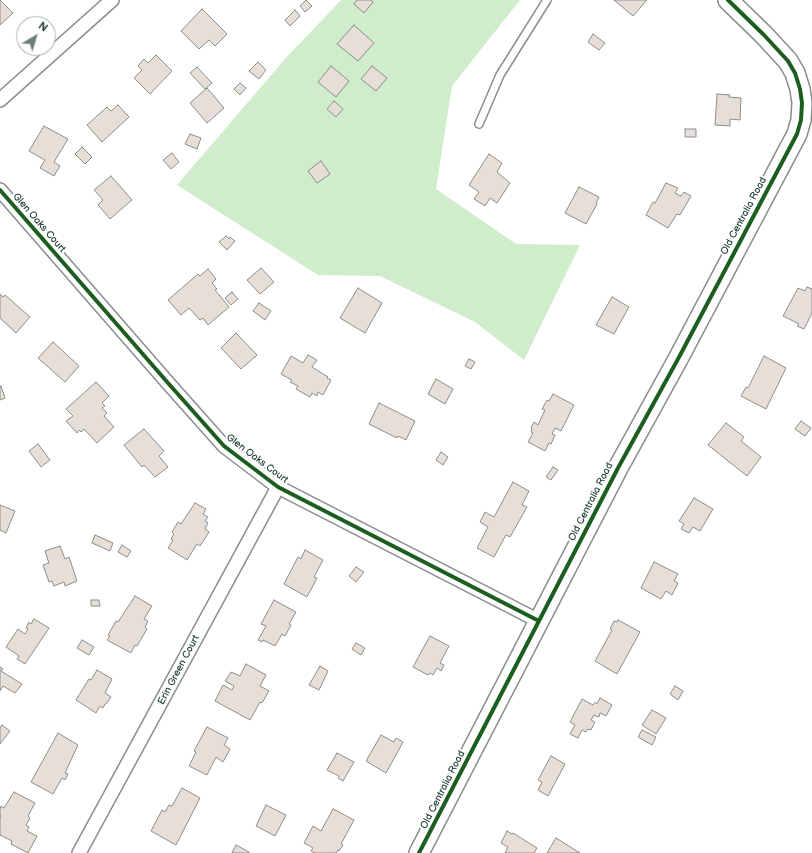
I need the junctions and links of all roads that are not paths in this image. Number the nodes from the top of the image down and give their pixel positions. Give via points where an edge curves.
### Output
1 (112, 0) edge
2 (547, 0) edge
3 (728, 0) edge
4 (0, 100) edge
5 (479, 124) dead end
6 (0, 190) edge
7 (278, 487) junction
8 (539, 620) junction
9 (79, 853) edge
10 (418, 853) edge

1 - 4 street
2 - 5 lane via 500,75
3 - 8 street, Old Centralia Road via 788,60 795,73 802,103 797,134
6 - 7 street, Glen Oaks Court via 224,446
7 - 8 street, Glen Oaks Court
7 - 9 street, Erin Green Court
8 - 10 street, Old Centralia Road

